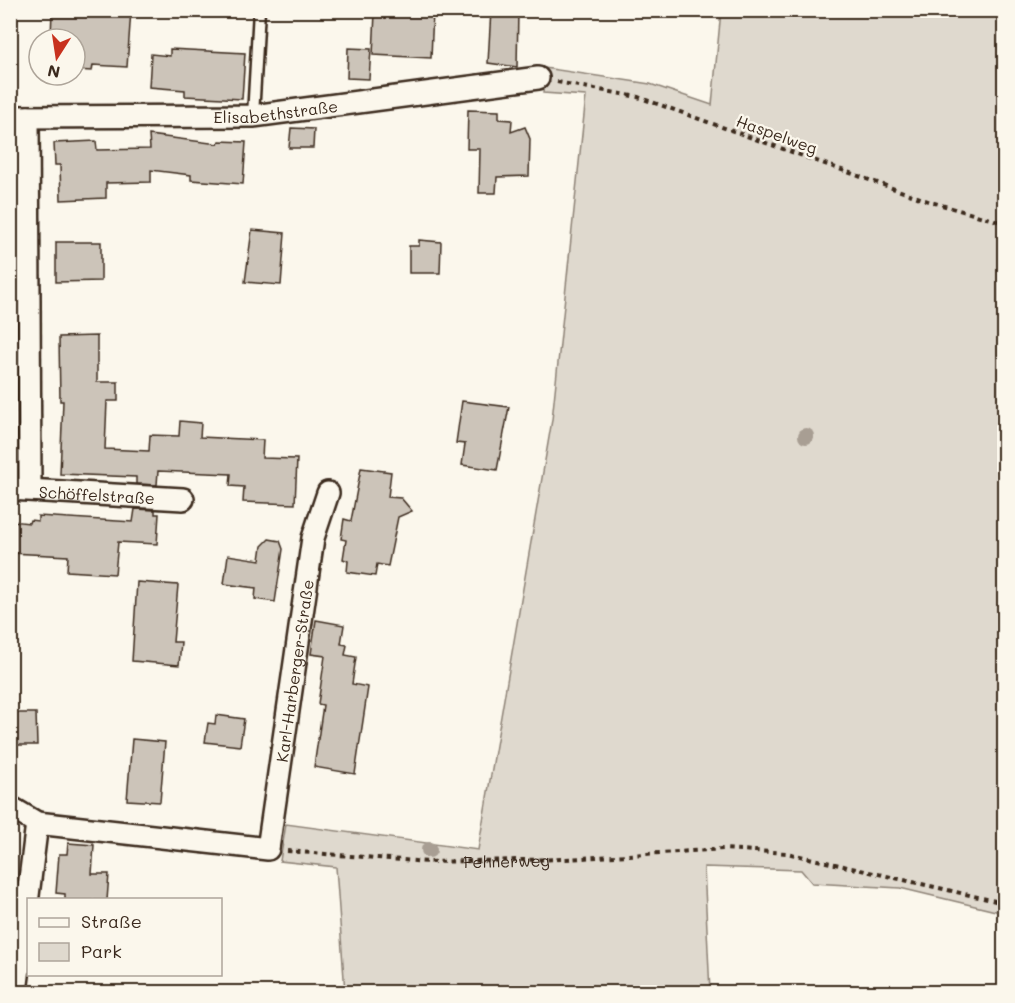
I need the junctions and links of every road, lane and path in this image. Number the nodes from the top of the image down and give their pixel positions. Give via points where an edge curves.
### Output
1 (259, 10) edge
2 (538, 78) joint
3 (254, 116) junction
4 (19, 117) edge
5 (1005, 223) edge
6 (20, 489) edge
7 (327, 493) dead end
8 (183, 499) dead end
9 (10, 807) edge
10 (37, 823) junction
11 (268, 849) junction
12 (28, 898) edge
13 (1005, 903) edge
14 (27, 904) edge
15 (16, 993) edge

1 - 3 lane
2 - 3 street, Elisabethstraße
2 - 5 path, Haspelweg via 638,97 931,202
3 - 4 street, Elisabethstraße
4 - 6 street
6 - 8 street, Schöffelstraße
7 - 11 street, Karl-Harberger-Straße via 313,538
9 - 10 street
10 - 11 street
10 - 12 street
11 - 13 path, Fehnerweg via 428,862 566,859 724,849 787,853
14 - 15 street

